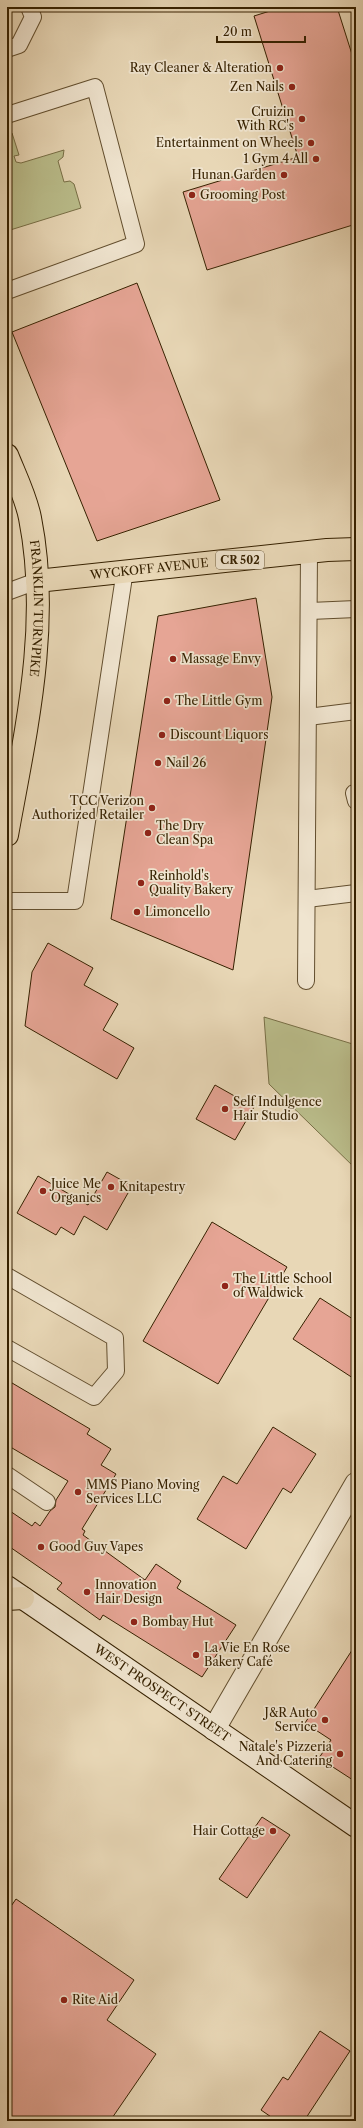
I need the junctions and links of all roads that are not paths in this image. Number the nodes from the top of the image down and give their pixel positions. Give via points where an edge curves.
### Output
1 (29, 7) edge
2 (7, 49) edge
3 (7, 115) edge
4 (7, 291) edge
5 (7, 455) edge
6 (356, 549) edge
7 (309, 552) junction
8 (125, 570) junction
9 (37, 580) junction
10 (7, 592) edge
11 (356, 610) edge
12 (310, 611) junction
13 (356, 711) edge
14 (308, 717) junction
15 (7, 835) edge
16 (356, 893) edge
17 (307, 899) junction
18 (7, 901) edge
19 (306, 981) dead end
20 (7, 1276) edge
21 (7, 1348) edge
22 (7, 1475) edge
23 (356, 1484) edge
24 (47, 1502) dead end
25 (12, 1594) edge
26 (214, 1729) junction
27 (356, 1826) edge

1 - 2 lane via 33,17 19,45
3 - 4 lane via 95,87 136,244
5 - 9 main road, FRANKLIN TURNPIKE via 30,517
6 - 7 main road, WYCKOFF AVENUE / CR 502
7 - 8 main road, WYCKOFF AVENUE / CR 502
7 - 12 lane
8 - 9 main road, WYCKOFF AVENUE / CR 502
8 - 18 lane via 76,901
9 - 10 lane
9 - 15 main road, FRANKLIN TURNPIKE via 38,626 34,689
11 - 12 lane
12 - 14 lane
13 - 14 lane
14 - 17 lane
16 - 17 lane
17 - 19 lane
20 - 21 lane via 115,1338 116,1371 94,1397
22 - 24 lane
23 - 26 street
25 - 26 street, WEST PROSPECT STREET
26 - 27 street, WEST PROSPECT STREET

